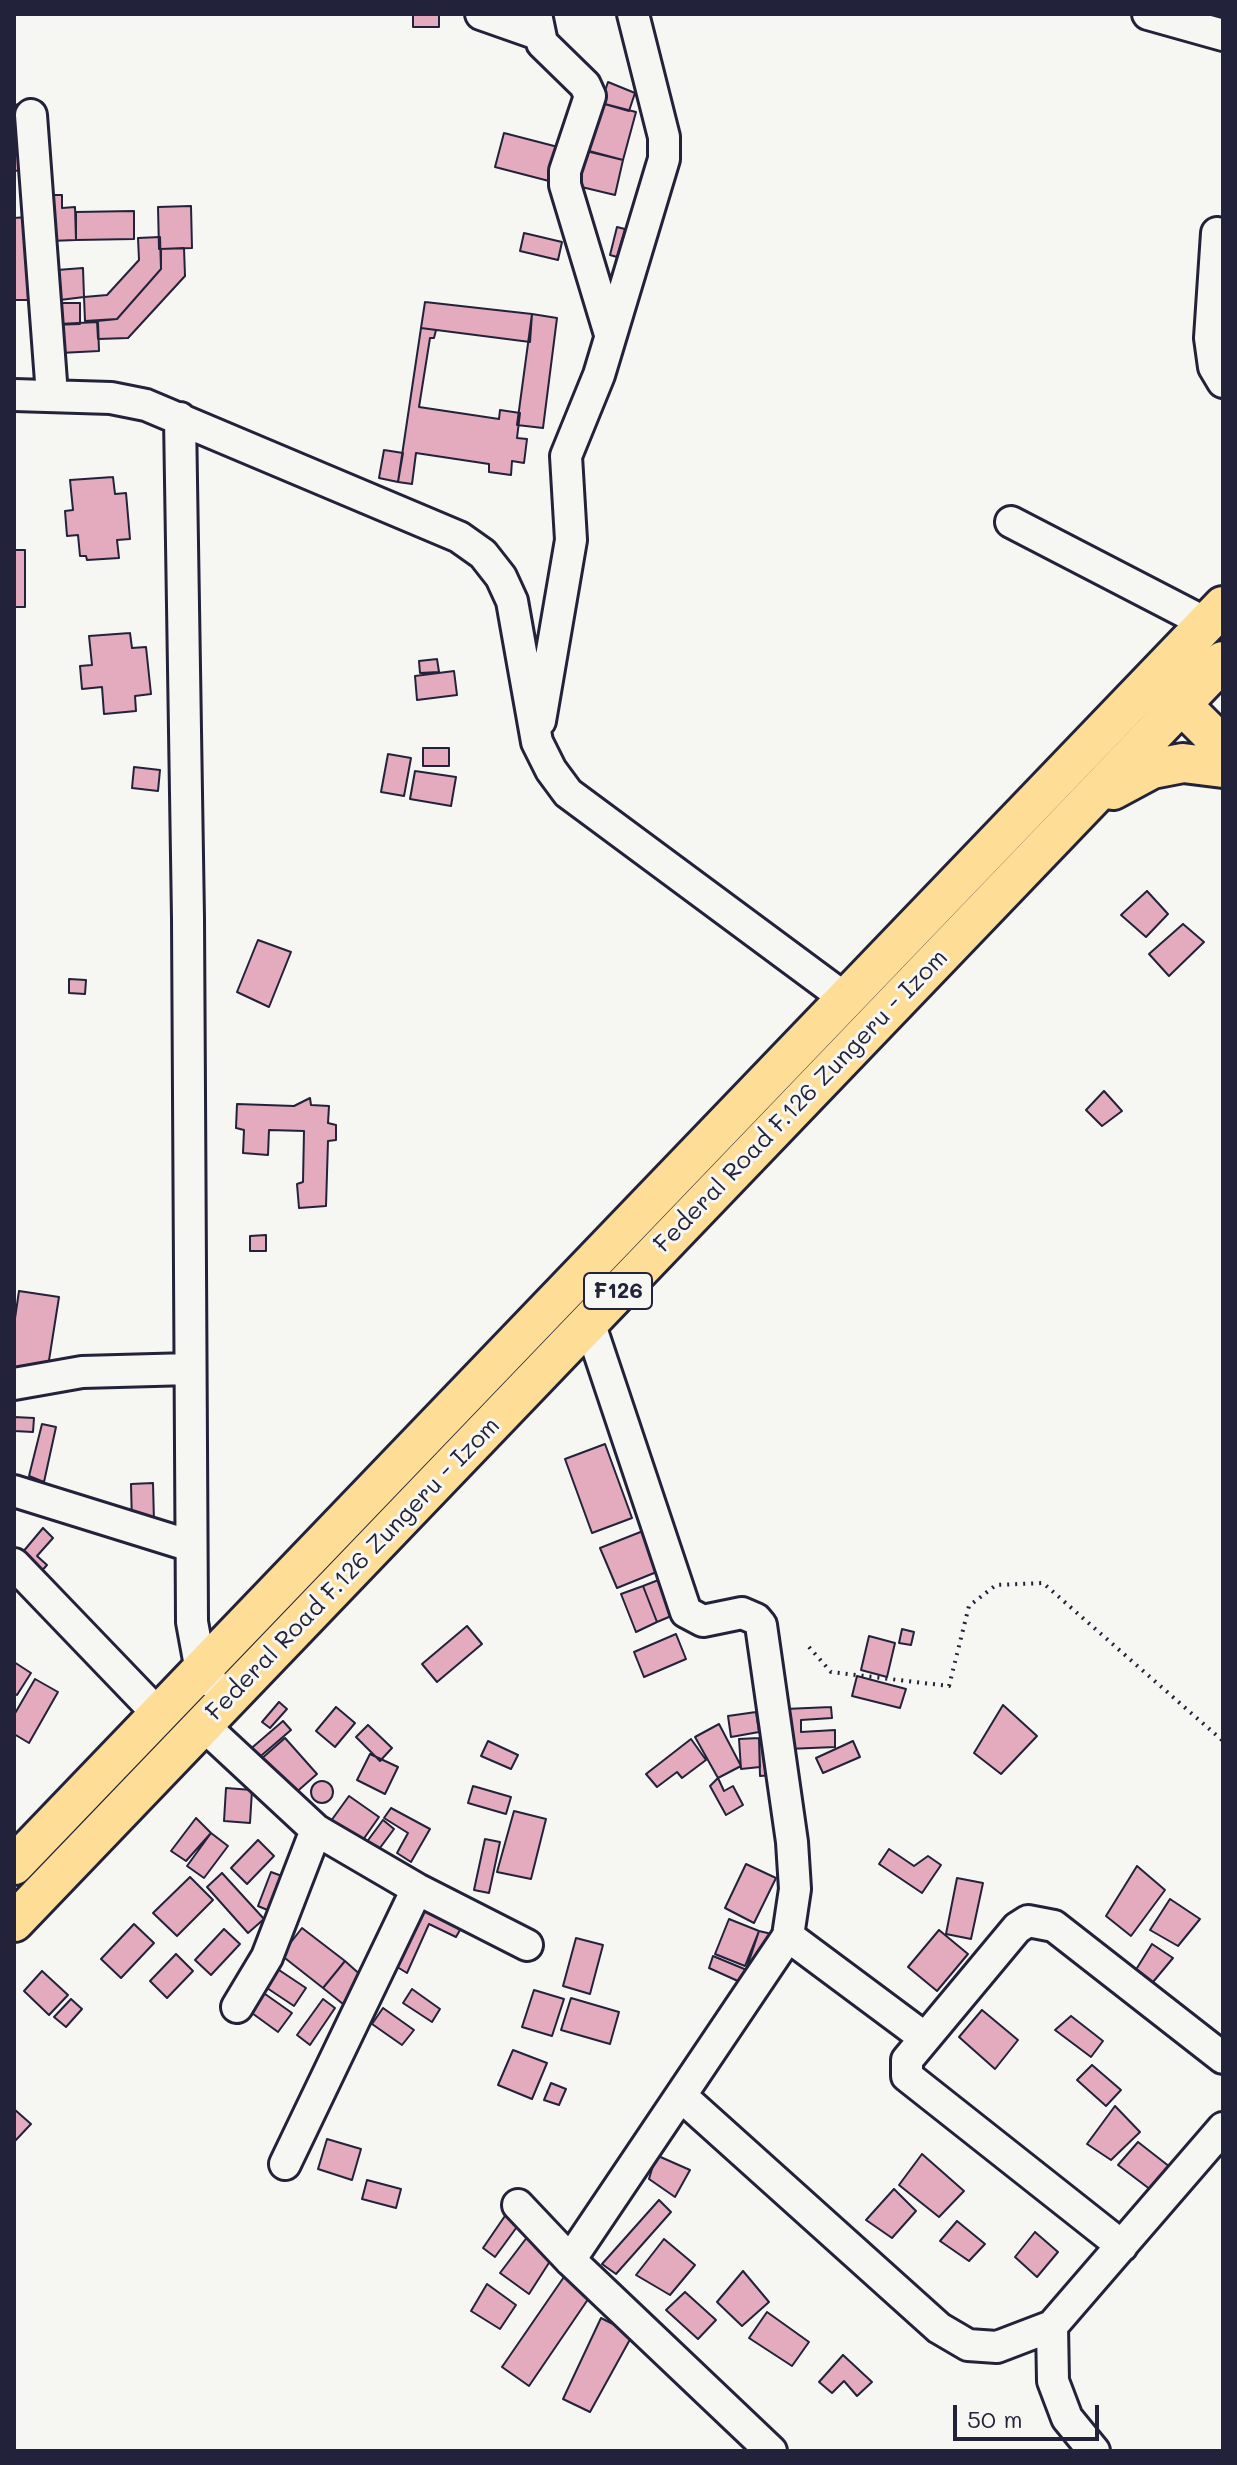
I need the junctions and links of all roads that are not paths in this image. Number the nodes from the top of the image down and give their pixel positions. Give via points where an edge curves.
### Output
1 (481, 14) edge
2 (633, 14) edge
3 (1148, 14) edge
4 (537, 24) edge
5 (1223, 35) edge
6 (31, 115) dead end
7 (1217, 233) dead end
8 (609, 331) junction
9 (1223, 382) edge
10 (14, 395) edge
11 (52, 395) junction
12 (180, 418) junction
13 (1011, 522) dead end
14 (1215, 614) edge
15 (1166, 666) junction
16 (1208, 686) edge
17 (537, 742) junction
18 (1223, 746) edge
19 (1223, 768) edge
20 (1074, 816) junction
21 (846, 999) junction
22 (589, 1322) junction
23 (190, 1369) junction
24 (14, 1384) edge
25 (14, 1491) edge
26 (191, 1546) junction
27 (14, 1564) edge
28 (201, 1671) junction
29 (216, 1712) junction
30 (159, 1715) junction
31 (316, 1830) junction
32 (14, 1865) edge
33 (417, 1889) junction
34 (14, 1922) edge
35 (788, 1936) junction
36 (527, 1945) dead end
37 (237, 2007) dead end
38 (925, 2038) junction
39 (1223, 2058) edge
40 (681, 2096) junction
41 (1223, 2128) edge
42 (285, 2164) dead end
43 (518, 2205) dead end
44 (1122, 2246) junction
45 (570, 2260) junction
46 (1052, 2326) junction
47 (771, 2451) edge
48 (1094, 2451) edge

1 - 4 street
2 - 8 street via 664,137 664,159
3 - 5 street
4 - 8 street via 548,51 590,96 565,185
6 - 11 street
7 - 9 street via 1210,338 1214,367
8 - 17 street via 599,375 566,456 571,540
10 - 11 street
11 - 12 street via 111,398
12 - 17 street via 459,537 483,554 512,601
12 - 23 street
13 - 14 street
14 - 15 main road, Federal Road F.126 Zungeru - Izom / F126
15 - 16 main road
15 - 21 main road, Federal Road F.126 Zungeru - Izom / F126
16 - 18 main road
16 - 20 main road, Federal Road F.126 Zungeru - Izom / F126
17 - 21 street via 568,793 593,814
19 - 20 main road via 1183,763 1152,769
20 - 22 main road, Federal Road F.126 Zungeru - Izom / F126
21 - 28 main road, Federal Road F.126 Zungeru - Izom / F126
22 - 29 main road, Federal Road F.126 Zungeru - Izom / F126
22 - 35 street via 686,1612 703,1621 742,1613 761,1625 792,1842 795,1889
23 - 24 street via 82,1372
23 - 26 street
25 - 26 street
26 - 28 street via 192,1622
27 - 30 street
28 - 29 street
28 - 30 main road, Federal Road F.126 Zungeru - Izom / F126
29 - 31 street
29 - 34 main road, Federal Road F.126 Zungeru - Izom / F126
30 - 32 main road, Federal Road F.126 Zungeru - Izom / F126
31 - 33 street
31 - 37 street via 267,1957
33 - 36 street
33 - 42 street
35 - 38 street
35 - 40 street
38 - 39 street via 1028,1921 1054,1926
38 - 44 street via 907,2060 907,2076
40 - 45 street
40 - 46 street via 939,2328 968,2345 997,2347
41 - 44 street
43 - 45 street
44 - 46 street
45 - 47 street
46 - 48 street via 1053,2381 1067,2418

